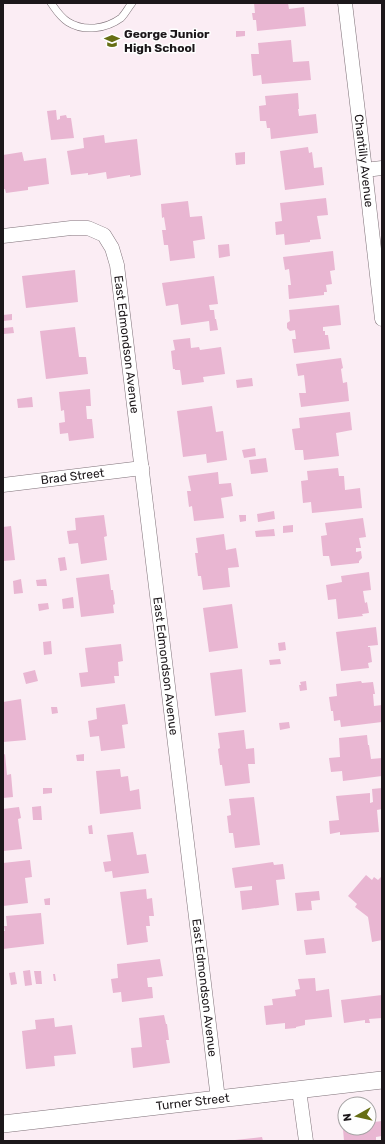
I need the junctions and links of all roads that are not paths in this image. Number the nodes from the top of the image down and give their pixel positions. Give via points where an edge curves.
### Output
1 (52, 3) edge
2 (132, 3) edge
3 (345, 3) edge
4 (382, 168) edge
5 (365, 170) junction
6 (3, 236) edge
7 (382, 319) edge
8 (142, 468) junction
9 (3, 485) edge
10 (382, 1080) edge
11 (299, 1090) junction
12 (218, 1099) junction
13 (3, 1124) edge
14 (306, 1141) edge

1 - 2 lane via 67,22 81,27 96,28 122,17
3 - 5 street, Chantilly Avenue
4 - 5 street
5 - 7 street, Chantilly Avenue
6 - 8 street, East Edmondson Avenue via 88,228 104,235 112,248 117,265
8 - 9 street, Brad Street
8 - 12 street, East Edmondson Avenue
10 - 11 street, Turner Street
11 - 12 street, Turner Street
11 - 14 street
12 - 13 street, Turner Street

